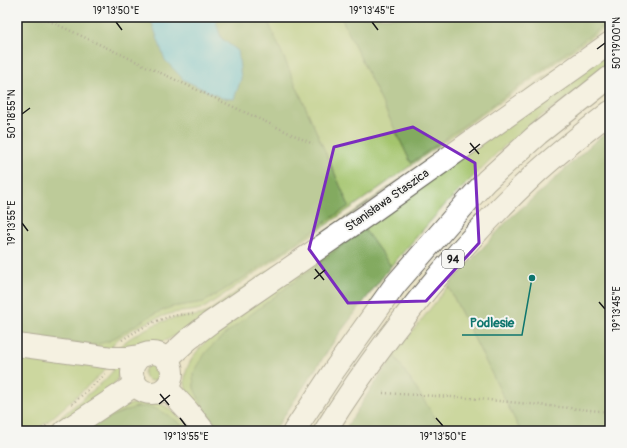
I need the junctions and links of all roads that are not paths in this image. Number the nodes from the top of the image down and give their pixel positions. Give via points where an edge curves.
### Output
1 (610, 43) edge
2 (610, 77) edge
3 (610, 112) edge
4 (17, 344) edge
5 (145, 355) junction
6 (166, 360) junction
7 (136, 384) junction
8 (166, 388) junction
9 (65, 431) edge
10 (204, 431) edge
11 (294, 431) edge
12 (325, 431) edge

1 - 6 main road, Stanisława Staszica via 222,315
2 - 11 main road, 94 via 538,134 486,181 468,201 395,285
3 - 12 main road, 94 via 536,174 436,277 376,353
4 - 5 main road via 112,358
5 - 6 main road via 156,354
5 - 7 main road via 134,367 133,377
6 - 8 main road via 172,372
7 - 8 main road via 149,393
7 - 9 main road
8 - 10 main road

